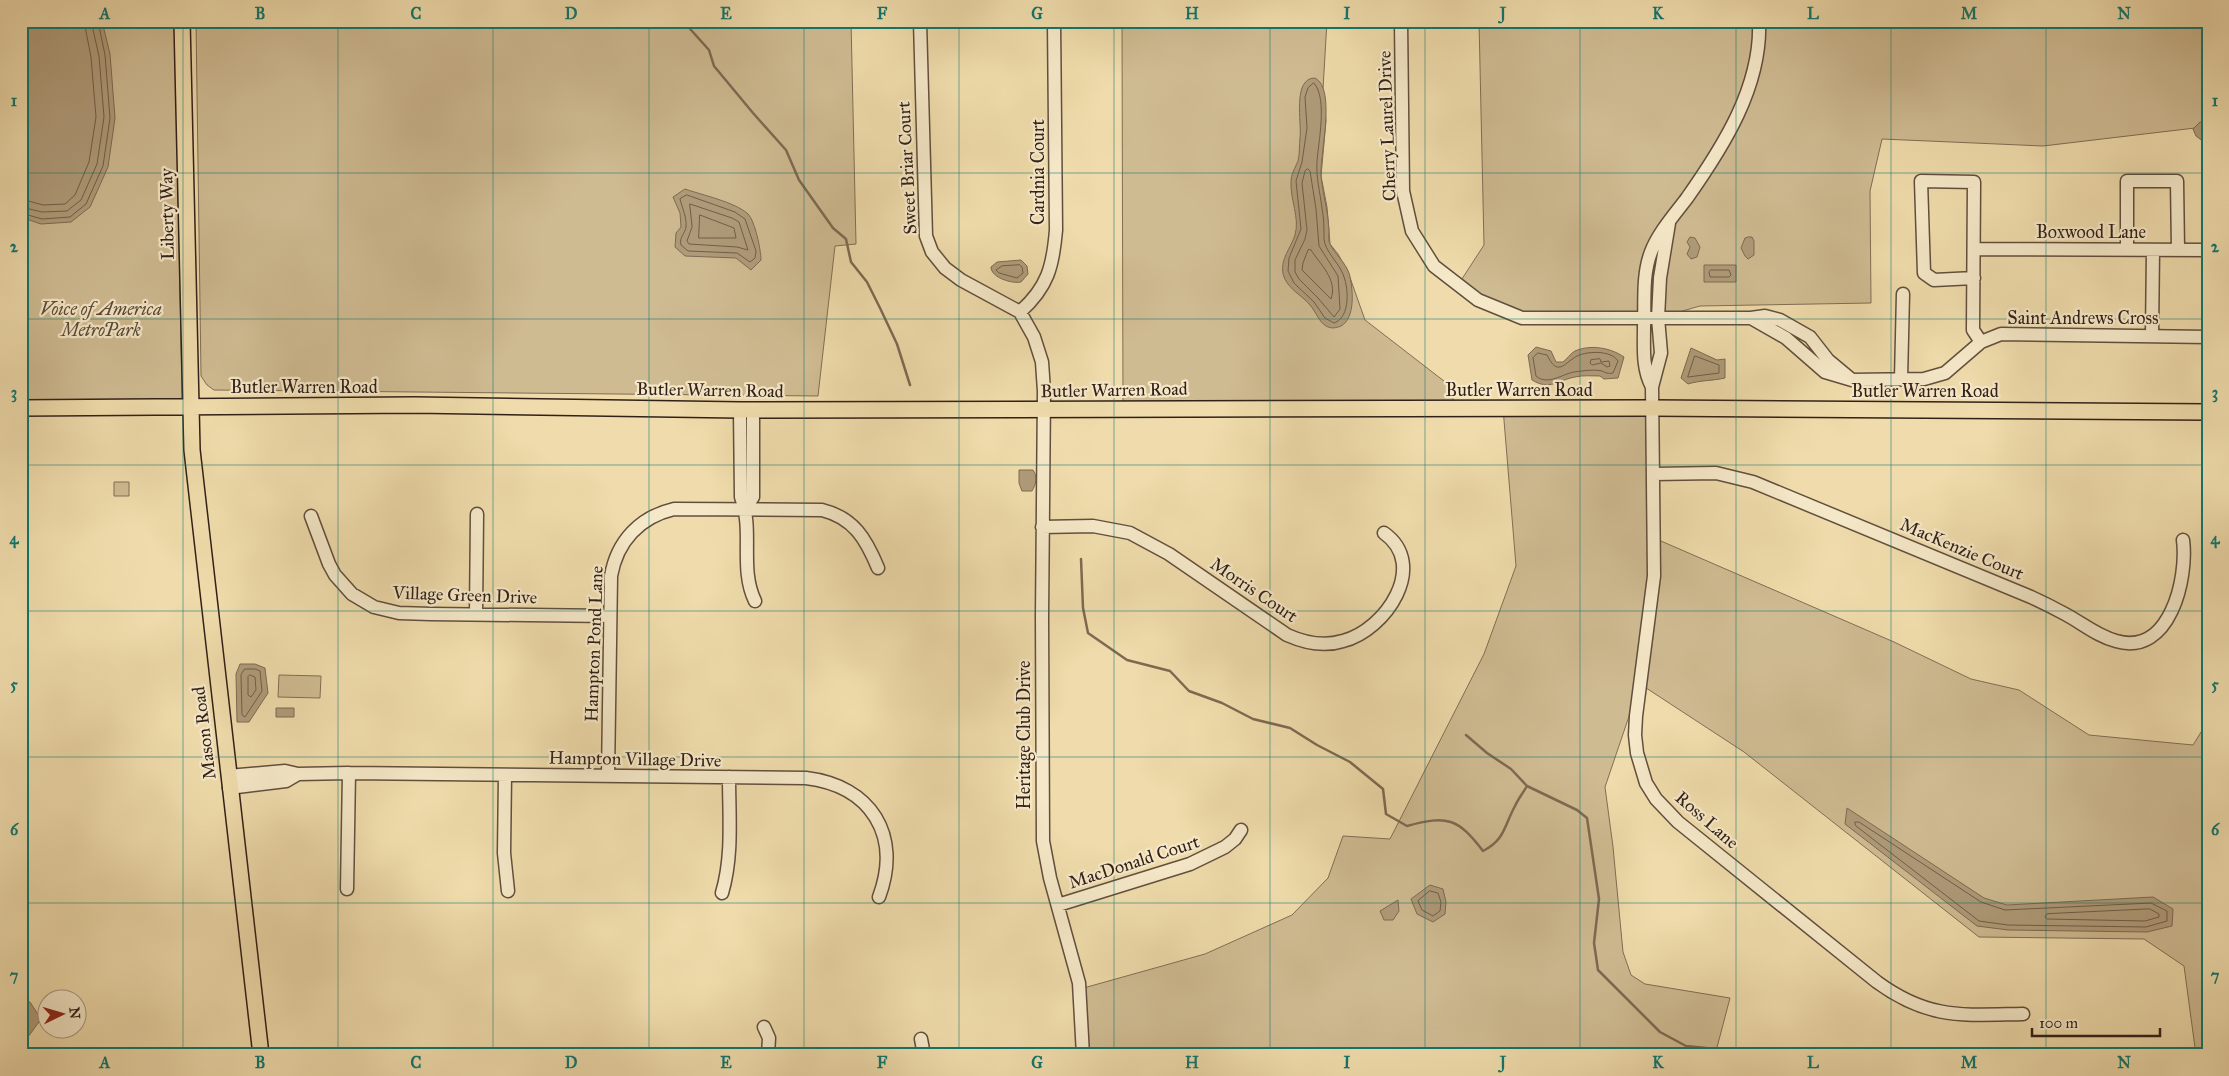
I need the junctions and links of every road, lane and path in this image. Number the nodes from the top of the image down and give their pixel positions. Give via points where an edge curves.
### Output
1 (182, 21) edge
2 (920, 21) edge
3 (1054, 21) edge
4 (1400, 21) edge
5 (1759, 21) edge
6 (1669, 223) junction
7 (1974, 249) junction
8 (2127, 250) junction
9 (2153, 250) junction
10 (2178, 250) junction
11 (2208, 250) edge
12 (1974, 278) junction
13 (1903, 294) dead end
14 (1020, 312) junction
15 (1645, 318) junction
16 (1658, 318) junction
17 (1751, 318) junction
18 (2152, 336) junction
19 (2208, 337) edge
20 (1981, 342) junction
21 (1901, 379) junction
22 (1852, 380) junction
23 (1652, 387) junction
24 (190, 406) junction
25 (21, 408) edge
26 (1652, 408) junction
27 (746, 410) junction
28 (1043, 410) junction
29 (2208, 412) edge
30 (1653, 474) junction
31 (745, 508) junction
32 (476, 514) dead end
33 (311, 516) dead end
34 (1042, 527) junction
35 (1384, 532) dead end
36 (2183, 540) dead end
37 (878, 568) dead end
38 (755, 602) dead end
39 (476, 615) junction
40 (610, 616) junction
41 (349, 773) junction
42 (505, 775) junction
43 (608, 776) junction
44 (729, 777) junction
45 (228, 782) junction
46 (1241, 830) dead end
47 (347, 889) dead end
48 (508, 891) dead end
49 (722, 893) dead end
50 (879, 897) dead end
51 (1058, 905) junction
52 (2023, 1014) dead end
53 (764, 1027) dead end
54 (921, 1039) dead end
55 (261, 1055) edge
56 (768, 1055) edge
57 (924, 1055) edge
58 (1084, 1055) edge

1 - 24 main road, Liberty Way
2 - 14 street, Sweet Briar Court via 926,236 932,252 945,268
3 - 14 street, Cardnia Court via 1054,256 1047,281
4 - 15 street, Cherry Laurel Drive via 1403,192 1412,231 1434,266 1478,300 1522,318
5 - 6 street via 1756,67 1741,107 1713,161
6 - 15 street via 1651,251 1646,276
6 - 16 street via 1660,278
7 - 8 street, Boxwood Lane
7 - 12 street
7 - 12 street via 1974,182 1921,181 1924,273 1934,280
8 - 9 street, Boxwood Lane
8 - 10 street via 2127,181 2177,181
9 - 10 street, Boxwood Lane
9 - 18 street
10 - 11 street, Boxwood Lane
12 - 20 street via 1973,330
13 - 21 street
14 - 28 street via 1034,337 1042,362
15 - 16 street, Saint Andrews Cross
15 - 23 street via 1646,375
16 - 17 street, Saint Andrews Cross
16 - 23 street via 1661,353
17 - 22 street, Saint Andrews Cross via 1786,338 1825,372
17 - 22 street, Saint Andrews Cross via 1765,316 1780,320 1810,336 1828,360
18 - 19 street, Saint Andrews Cross
18 - 20 street, Saint Andrews Cross via 2000,334
20 - 21 street, Saint Andrews Cross via 1945,373 1924,379
21 - 22 street, Saint Andrews Cross
23 - 26 street, Ross Lane
24 - 25 main road, Butler Warren Road
24 - 27 main road, Butler Warren Road via 415,405
24 - 45 main road, Mason Road via 194,484
26 - 28 main road, Butler Warren Road
26 - 29 main road, Butler Warren Road
26 - 30 street, Ross Lane
27 - 28 main road, Butler Warren Road
27 - 31 street via 741,497
28 - 34 street, Heritage Club Drive
30 - 36 street, MacKenzie Court via 1716,472 1753,482 2031,597 2104,637 2124,643 2148,637 2167,620 2182,578
30 - 52 street, Ross Lane via 1654,576 1635,735 1640,765 1656,799 1678,822 1877,982 1904,1000 1951,1014
31 - 37 street, Hampton Pond Lane via 809,508 841,516 861,533
31 - 38 street via 746,572
31 - 40 street, Hampton Pond Lane via 674,509 639,525 625,540 616,557 611,576
32 - 39 street
33 - 39 street, Village Green Drive via 335,575 363,601 380,609 399,612
34 - 35 street, Morris Court via 1093,526 1130,533 1169,554 1287,635 1305,642 1324,644 1344,641 1367,630 1382,618 1393,602 1400,584 1402,558 1395,540
34 - 51 street, Heritage Club Drive via 1042,815 1046,860
39 - 40 street, Village Green Drive
40 - 43 street, Hampton Pond Lane
41 - 42 street, Hampton Village Drive
41 - 45 street, Hampton Village Drive via 298,774 286,780
41 - 47 street
42 - 43 street, Hampton Village Drive
42 - 48 street via 504,853
43 - 44 street, Hampton Village Drive
44 - 49 street via 729,856
44 - 50 street, Hampton Village Drive via 826,780 861,799 883,833 886,865
45 - 55 main road, Mason Road
46 - 51 street, MacDonald Court via 1225,847 1190,864
51 - 58 street, Heritage Club Drive via 1079,983
53 - 56 street via 769,1038
54 - 57 street

